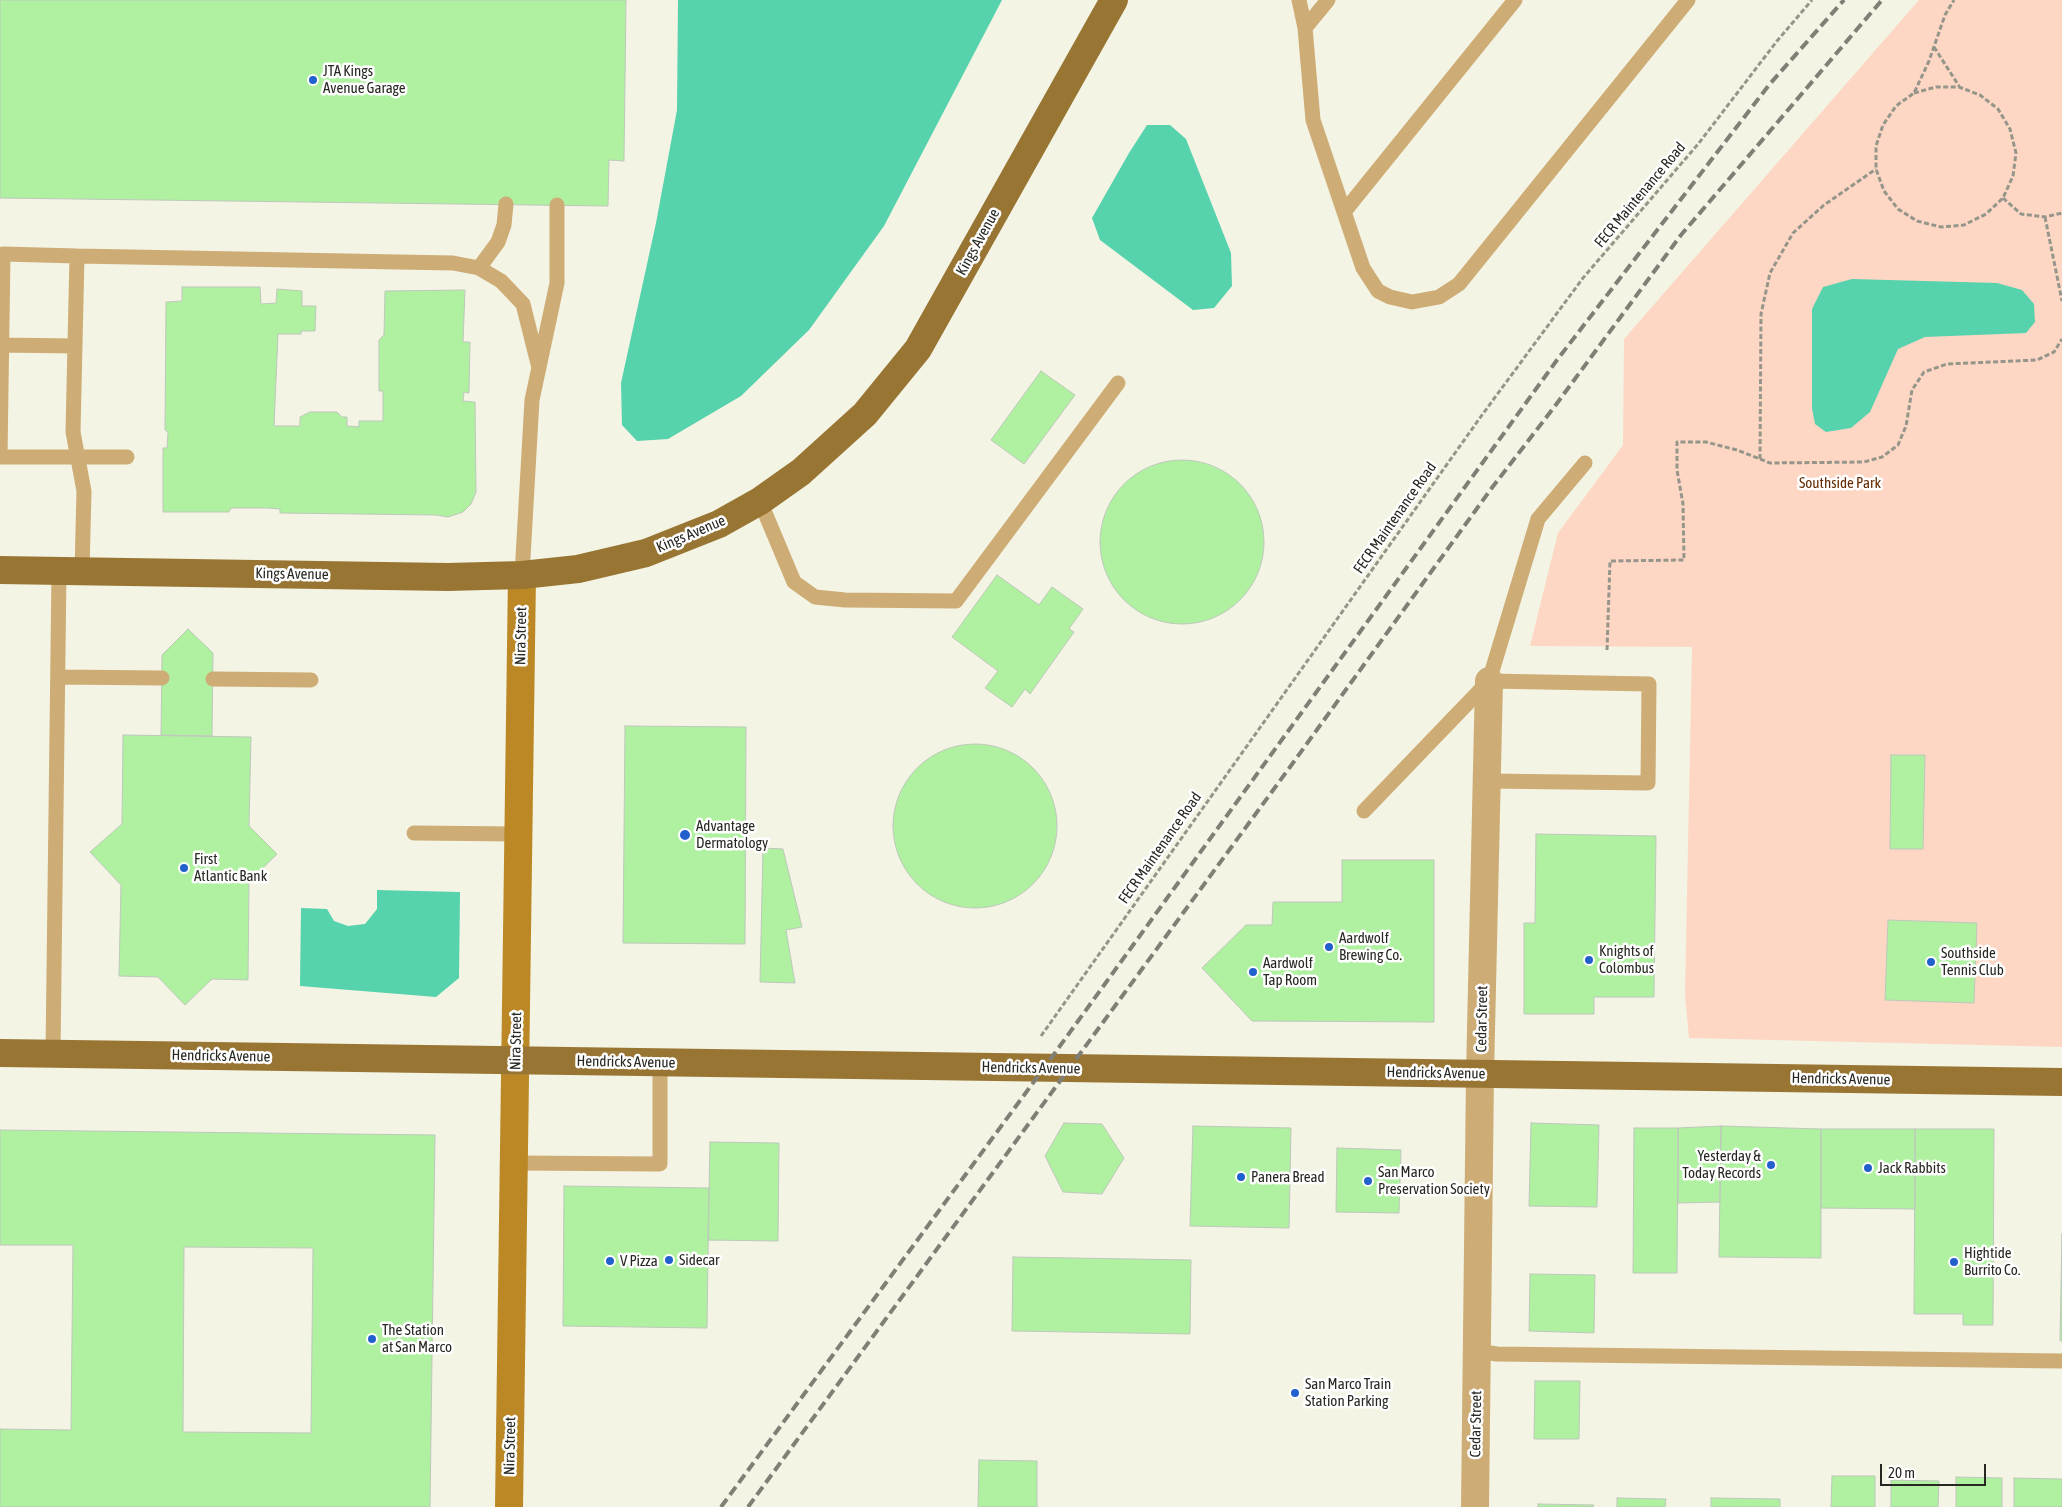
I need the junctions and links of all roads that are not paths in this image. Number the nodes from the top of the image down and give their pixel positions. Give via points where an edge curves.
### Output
1 (1114, 0) edge
2 (1299, 0) edge
3 (1328, 0) edge
4 (1514, 0) edge
5 (1688, 0) edge
6 (1305, 28) junction
7 (506, 204) dead end
8 (557, 205) dead end
9 (1344, 212) junction
10 (77, 256) junction
11 (479, 268) junction
12 (1, 345) edge
13 (75, 346) junction
14 (539, 368) junction
15 (1118, 383) dead end
16 (0, 457) edge
17 (78, 457) junction
18 (127, 457) dead end
19 (1585, 463) dead end
20 (760, 501) junction
21 (0, 570) edge
22 (71, 571) junction
23 (522, 575) junction
24 (58, 677) junction
25 (162, 678) dead end
26 (212, 679) dead end
27 (312, 680) dead end
28 (1489, 681) junction
29 (1487, 781) junction
30 (1364, 811) dead end
31 (414, 833) dead end
32 (518, 834) junction
33 (0, 1053) edge
34 (53, 1054) junction
35 (516, 1060) junction
36 (660, 1062) junction
37 (1480, 1074) junction
38 (2062, 1082) edge
39 (514, 1163) junction
40 (1477, 1351) junction
41 (2062, 1361) edge
42 (509, 1507) edge
43 (1475, 1507) edge

1 - 20 main road, Kings Avenue via 918,349 865,414 800,472
2 - 6 lane
3 - 6 lane
4 - 9 lane
5 - 9 lane via 1459,284 1439,297 1412,302 1390,298 1378,291 1363,268
6 - 9 lane via 1313,120
7 - 11 lane via 498,242
8 - 14 lane via 557,283
10 - 11 lane via 453,263
10 - 12 lane via 3,254
10 - 13 lane
11 - 14 lane via 500,281 523,304
12 - 13 lane
12 - 16 lane
13 - 17 lane via 73,432
14 - 23 lane via 532,400
15 - 20 lane via 956,601 815,597 794,582
16 - 17 lane
17 - 18 lane
17 - 22 lane via 84,491
19 - 28 lane via 1538,519
20 - 23 main road, Kings Avenue via 719,524 646,553 578,569
21 - 22 main road, Kings Avenue
22 - 23 main road, Kings Avenue via 448,577
22 - 24 lane
23 - 32 street, Nira Street
24 - 25 lane
24 - 34 lane
26 - 27 lane
28 - 29 street, Cedar Street
28 - 29 lane via 1649,684 1648,783
28 - 30 lane
29 - 37 street, Cedar Street
31 - 32 lane
32 - 35 street, Nira Street
33 - 34 main road, Hendricks Avenue
34 - 35 main road, Hendricks Avenue
35 - 36 main road, Hendricks Avenue
35 - 39 street, Nira Street
36 - 37 main road, Hendricks Avenue
36 - 39 lane via 660,1164
37 - 38 main road, Hendricks Avenue
37 - 40 street, Cedar Street
39 - 42 street, Nira Street
40 - 41 lane via 1497,1354
40 - 43 street, Cedar Street

